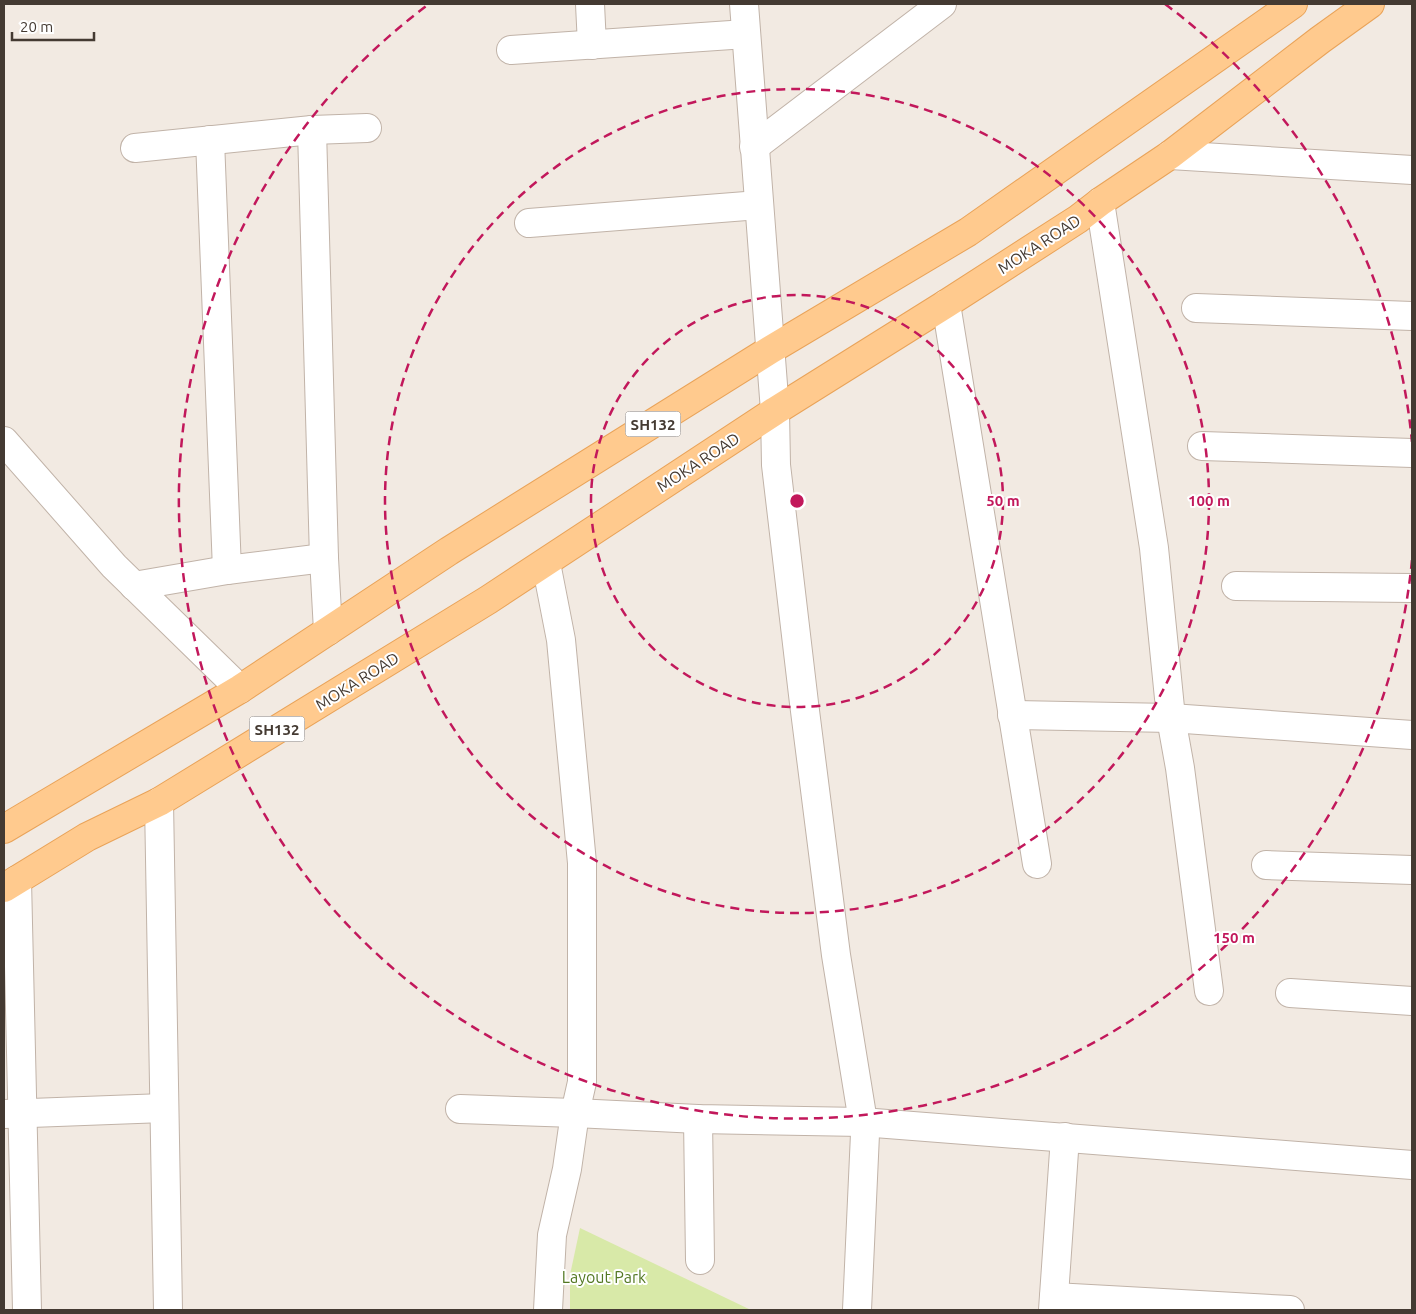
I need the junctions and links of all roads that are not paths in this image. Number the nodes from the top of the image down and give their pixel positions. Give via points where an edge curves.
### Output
1 (590, 4) edge
2 (744, 4) edge
3 (1293, 4) edge
4 (1370, 4) edge
5 (933, 7) edge
6 (746, 34) junction
7 (592, 45) junction
8 (511, 50) dead end
9 (367, 128) dead end
10 (312, 130) junction
11 (210, 140) junction
12 (754, 147) junction
13 (135, 148) dead end
14 (1170, 155) junction
15 (1412, 170) edge
16 (1100, 202) junction
17 (759, 205) junction
18 (528, 223) dead end
19 (946, 304) junction
20 (1196, 308) dead end
21 (1412, 316) edge
22 (770, 350) junction
23 (775, 411) junction
24 (4, 441) edge
25 (1202, 446) dead end
26 (1412, 453) edge
27 (324, 558) junction
28 (546, 563) junction
29 (227, 570) junction
30 (134, 586) junction
31 (1236, 586) dead end
32 (1412, 588) edge
33 (328, 631) junction
34 (240, 689) junction
35 (1012, 715) junction
36 (1171, 718) junction
37 (1412, 735) edge
38 (159, 802) junction
39 (4, 829) edge
40 (1036, 864) dead end
41 (1266, 865) dead end
42 (1412, 870) edge
43 (10, 884) edge
44 (1209, 991) dead end
45 (1290, 993) dead end
46 (1412, 1001) edge
47 (164, 1108) junction
48 (460, 1109) dead end
49 (575, 1112) junction
50 (13, 1114) edge
51 (698, 1119) junction
52 (862, 1122) junction
53 (1065, 1137) junction
54 (1412, 1165) edge
55 (700, 1260) dead end
56 (1053, 1304) edge
57 (26, 1310) edge
58 (168, 1310) edge
59 (548, 1310) edge
60 (857, 1310) edge
61 (1290, 1310) edge

1 - 7 street
2 - 6 street
3 - 22 main road, SH132 via 968,232
4 - 14 main road, MOKA ROAD / SH132
5 - 12 street
6 - 7 street
6 - 12 street
7 - 8 street
9 - 10 street
10 - 11 street
10 - 27 street
11 - 13 street
11 - 29 street
12 - 17 street
14 - 15 street
14 - 16 main road, MOKA ROAD / SH132
16 - 19 main road, MOKA ROAD / SH132
16 - 36 street via 1154,548
17 - 18 street
17 - 22 street
19 - 23 main road, MOKA ROAD / SH132
19 - 35 street
20 - 21 street
22 - 23 street
22 - 33 main road, SH132 via 449,551
23 - 28 main road, MOKA ROAD / SH132
23 - 52 street via 776,466 802,693 836,955
24 - 30 street
25 - 26 street
27 - 29 street
27 - 33 street
28 - 38 main road, MOKA ROAD / SH132
28 - 49 street via 561,640 582,863 582,1082
29 - 30 street
30 - 34 street
31 - 32 street
33 - 34 main road, SH132
34 - 39 main road, SH132
35 - 36 street
35 - 40 street
36 - 37 street
36 - 44 street
38 - 43 main road, MOKA ROAD / SH132 via 87,837
38 - 47 street
41 - 42 street
43 - 50 street
45 - 46 street
47 - 50 street
47 - 58 street
48 - 49 street
49 - 51 street
49 - 59 street via 567,1169 552,1235
50 - 57 street
51 - 52 street
51 - 55 street
52 - 53 street
52 - 60 street via 865,1134
53 - 54 street
53 - 56 street
56 - 61 street

